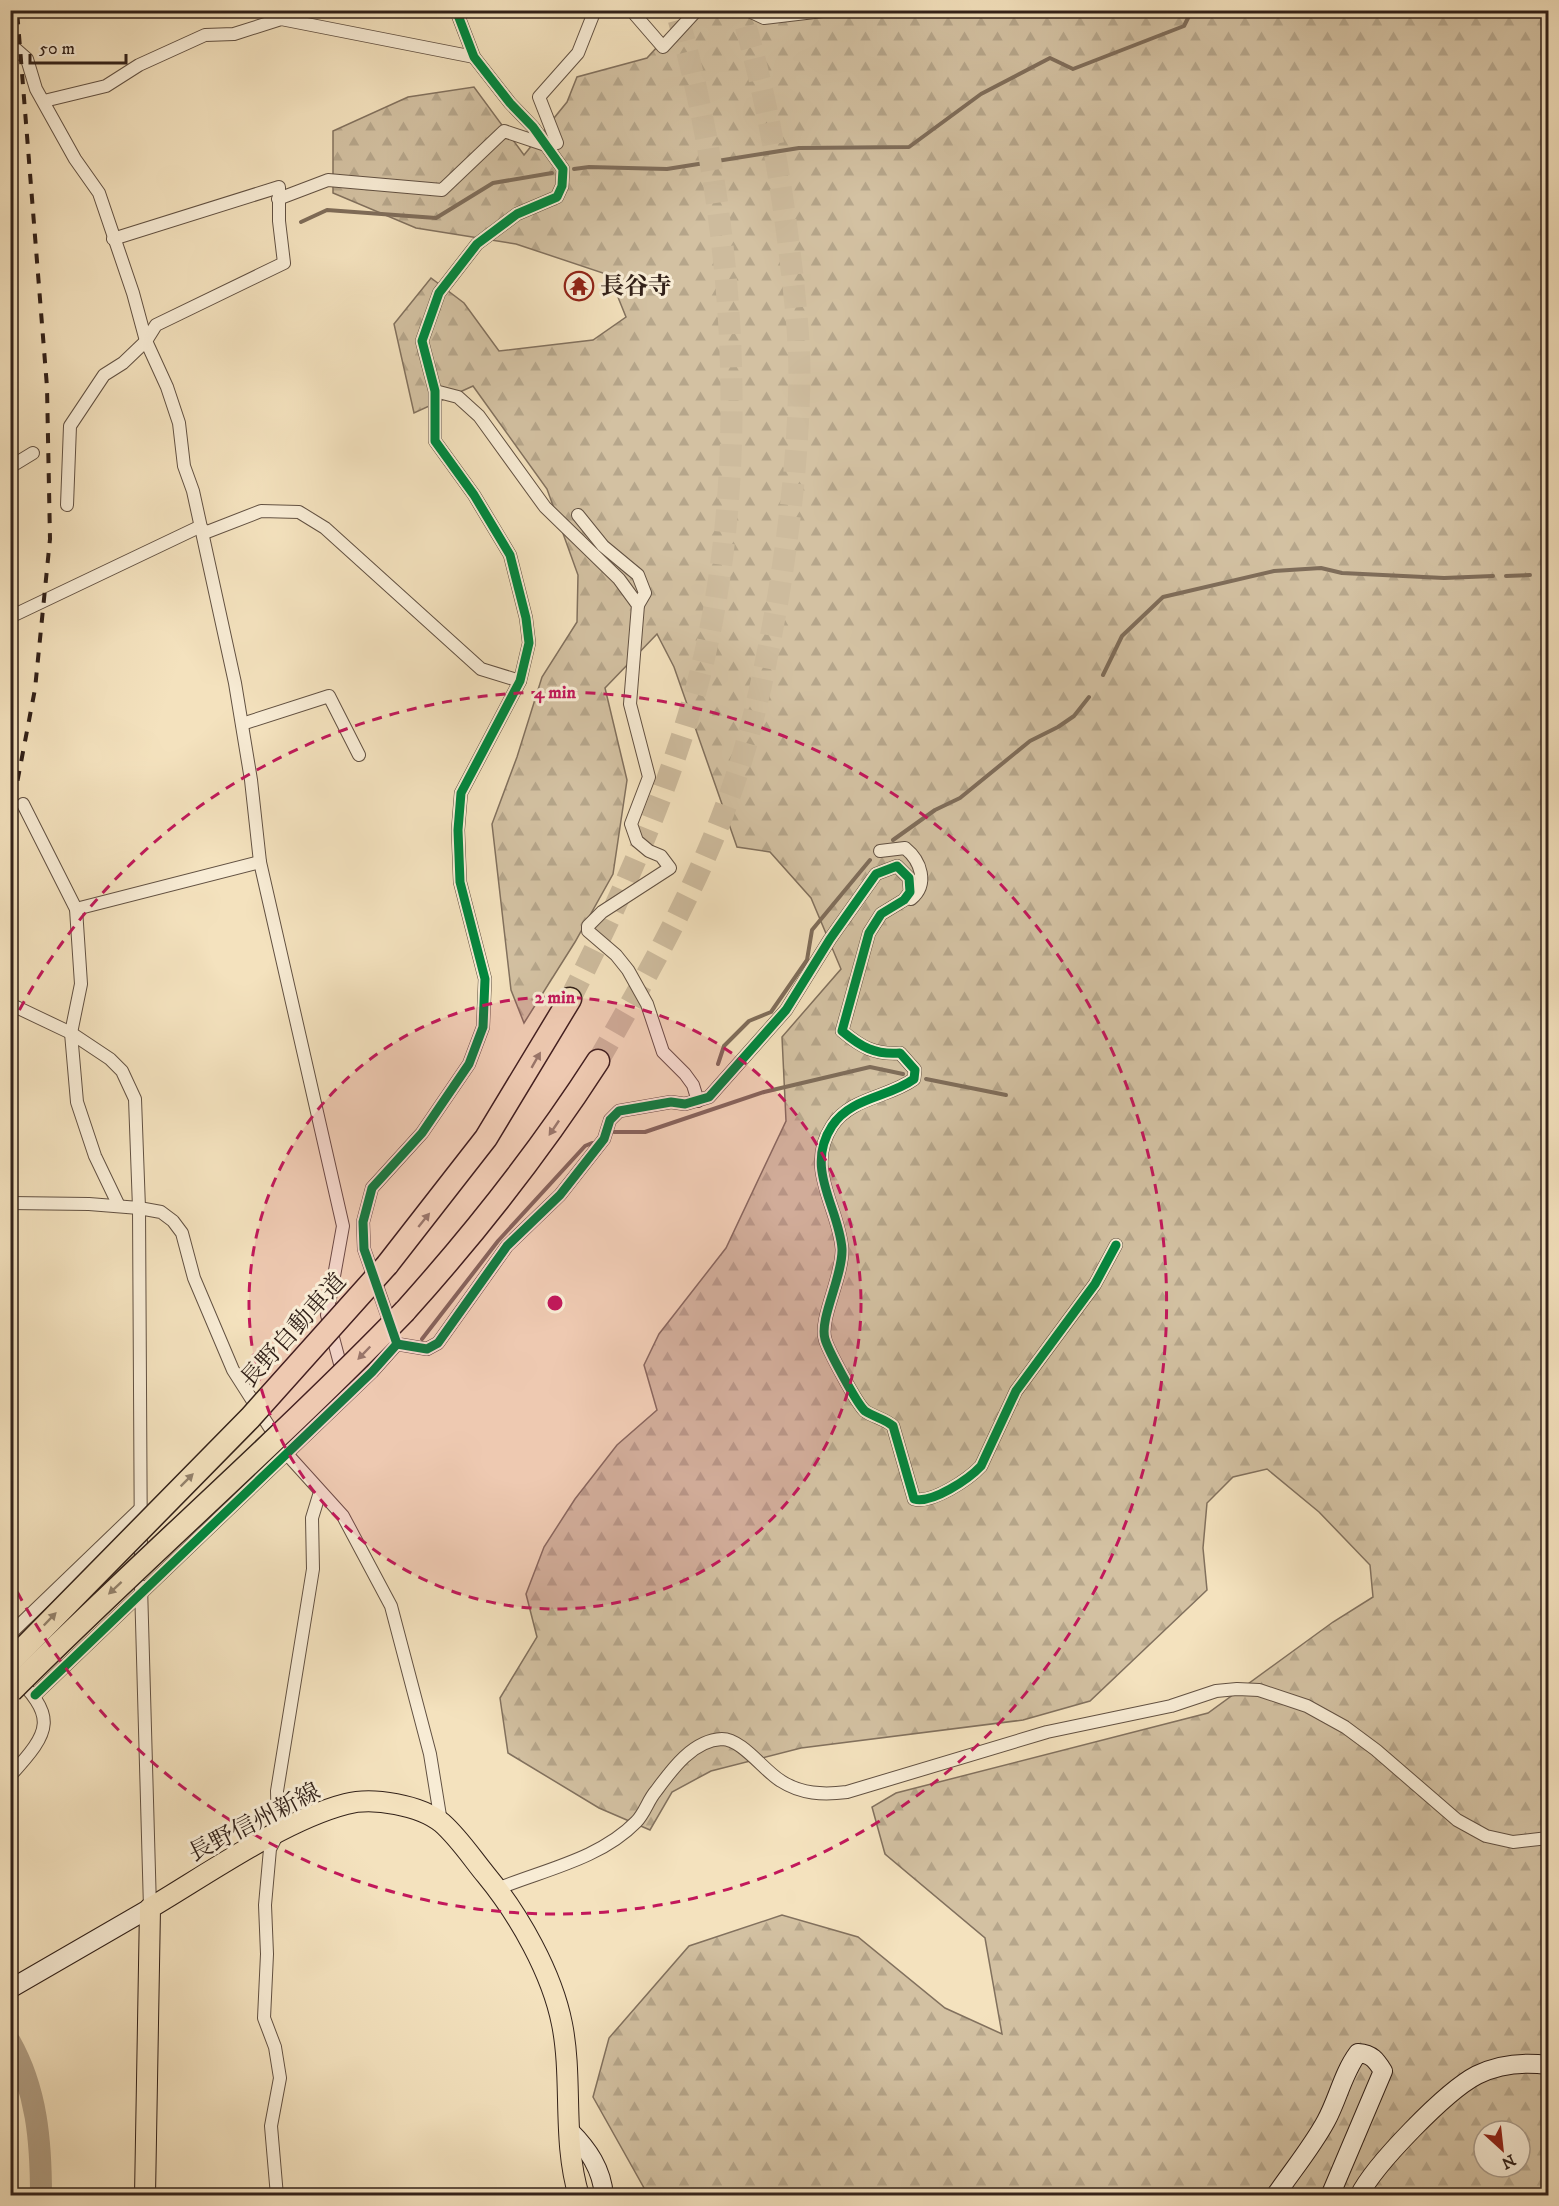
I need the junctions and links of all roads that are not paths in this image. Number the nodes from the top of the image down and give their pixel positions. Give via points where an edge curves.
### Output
1 (456, 10) edge
2 (595, 10) edge
3 (631, 10) edge
4 (698, 10) edge
5 (747, 10) edge
6 (831, 10) edge
7 (10, 44) edge
8 (474, 57) junction
9 (44, 101) junction
10 (546, 145) junction
11 (278, 199) junction
12 (113, 238) junction
13 (146, 341) junction
14 (435, 391) junction
15 (33, 453) dead end
16 (10, 467) edge
17 (67, 505) dead end
18 (578, 515) dead end
19 (199, 527) junction
20 (638, 605) junction
21 (10, 616) edge
22 (520, 681) junction
23 (242, 724) junction
24 (359, 755) dead end
25 (22, 804) dead end
26 (880, 851) dead end
27 (260, 862) junction
28 (906, 897) junction
29 (76, 909) junction
30 (570, 999) tunnel mouth
31 (10, 1004) edge
32 (71, 1034) junction
33 (598, 1061) tunnel mouth
34 (698, 1101) junction
35 (10, 1203) edge
36 (119, 1206) junction
37 (139, 1208) junction
38 (1116, 1245) dead end
39 (397, 1344) junction
40 (348, 1394) junction
41 (286, 1453) junction
42 (320, 1492) junction
43 (141, 1508) junction
44 (141, 1590) junction
45 (10, 1634) edge
46 (10, 1662) edge
47 (10, 1671) edge
48 (11, 1691) edge
49 (35, 1695) junction
50 (10, 1776) edge
51 (441, 1822) junction
52 (278, 1833) junction
53 (1548, 1838) edge
54 (497, 1889) junction
55 (150, 1908) junction
56 (10, 1989) edge
57 (1548, 2066) edge
58 (570, 2131) junction
59 (145, 2196) edge
60 (277, 2196) edge
61 (579, 2196) edge
62 (604, 2196) edge
63 (1275, 2196) edge
64 (1330, 2196) edge
65 (1359, 2196) edge

1 - 8 street
2 - 10 street via 578,53 539,96 557,143
3 - 4 street via 663,47
5 - 6 street via 764,18
7 - 9 street via 27,59
8 - 9 street via 281,19 234,34 205,35 139,65 106,86
8 - 10 street
9 - 12 street via 75,159 99,193
10 - 11 street via 504,131 442,190 328,180
10 - 14 street via 563,169 557,197 517,214 477,244 439,293 422,341
11 - 12 street via 279,187
11 - 13 street via 284,263 180,312 156,326
12 - 13 street
13 - 17 street via 104,375 70,426
13 - 19 street via 179,423 184,466
14 - 20 street via 458,397 479,416 545,507 619,579
14 - 22 street via 435,441 510,555 529,643
15 - 16 street
18 - 20 street via 603,546 638,575 645,593
19 - 21 street
19 - 22 street via 207,532 261,511 299,512 325,528 481,669
19 - 23 street
20 - 34 street via 630,704 649,777 632,824 637,841 662,856 670,868 603,912 588,926 588,931 628,970 647,1004 663,1052 693,1085
22 - 39 street via 461,793 460,882 485,979 483,1027 469,1064 440,1108 372,1188 363,1222 364,1249
23 - 24 street via 329,696
23 - 27 street
25 - 29 street
26 - 28 street via 905,848 920,869 922,885 911,899
27 - 29 street
27 - 40 street via 343,1226 327,1315
28 - 34 street via 910,892 909,878 904,870 897,866 876,874 786,1010 709,1097
28 - 38 street via 881,914 869,933 842,1031 862,1048 883,1054 900,1053 915,1070 914,1079 901,1089 850,1106 832,1126 820,1174 837,1221 842,1250 825,1338 863,1409 893,1426 914,1499 926,1500 972,1476 981,1466 1016,1391 1095,1284
29 - 32 street via 81,984
46 -> 30 highway, 長野自動車道, bridge via 265,1402 387,1265 486,1138
31 - 32 street
32 - 36 street via 77,1102 95,1156
32 - 37 street via 116,1064 132,1089
33 -> 48 highway, bridge via 508,1191 405,1311
34 - 39 street via 619,1111 610,1120 604,1139 560,1195 507,1246 438,1343 427,1349
35 - 36 street
36 - 37 street
37 - 41 street via 161,1212 182,1233 194,1278 233,1370
37 - 43 street
39 - 40 street
40 - 41 street
41 - 42 street
41 - 44 street
42 - 51 street via 343,1516 391,1606 430,1754
42 - 52 street via 312,1518 313,1569 277,1791
43 - 44 street
43 - 45 street
44 - 49 street
44 - 55 street
47 - 49 street
49 - 50 street via 44,1730 39,1743
51 - 52 main road, 長野信州新線 via 413,1809 369,1801 347,1804
51 - 54 main road, 長野信州新線
52 - 55 main road, 長野信州新線
52 - 60 street via 270,1849 268,1868 264,2018 275,2047 280,2078 271,2126
53 - 54 street via 1513,1842 1486,1836 1457,1820 1346,1727 1307,1706 1259,1690 1223,1689 1171,1706 1047,1732 847,1792 824,1795 779,1780 735,1741 713,1740 682,1760 626,1832 575,1860
54 - 58 main road, 長野信州新線 via 555,1992 563,2027
55 - 56 main road
55 - 59 main road
57 - 65 main road via 1510,2065 1478,2075 1456,2089 1383,2160
58 - 61 main road, 長野信州新線
58 - 62 main road via 589,2151
63 - 64 main road via 1325,2123 1348,2067 1358,2053 1368,2054 1383,2071

